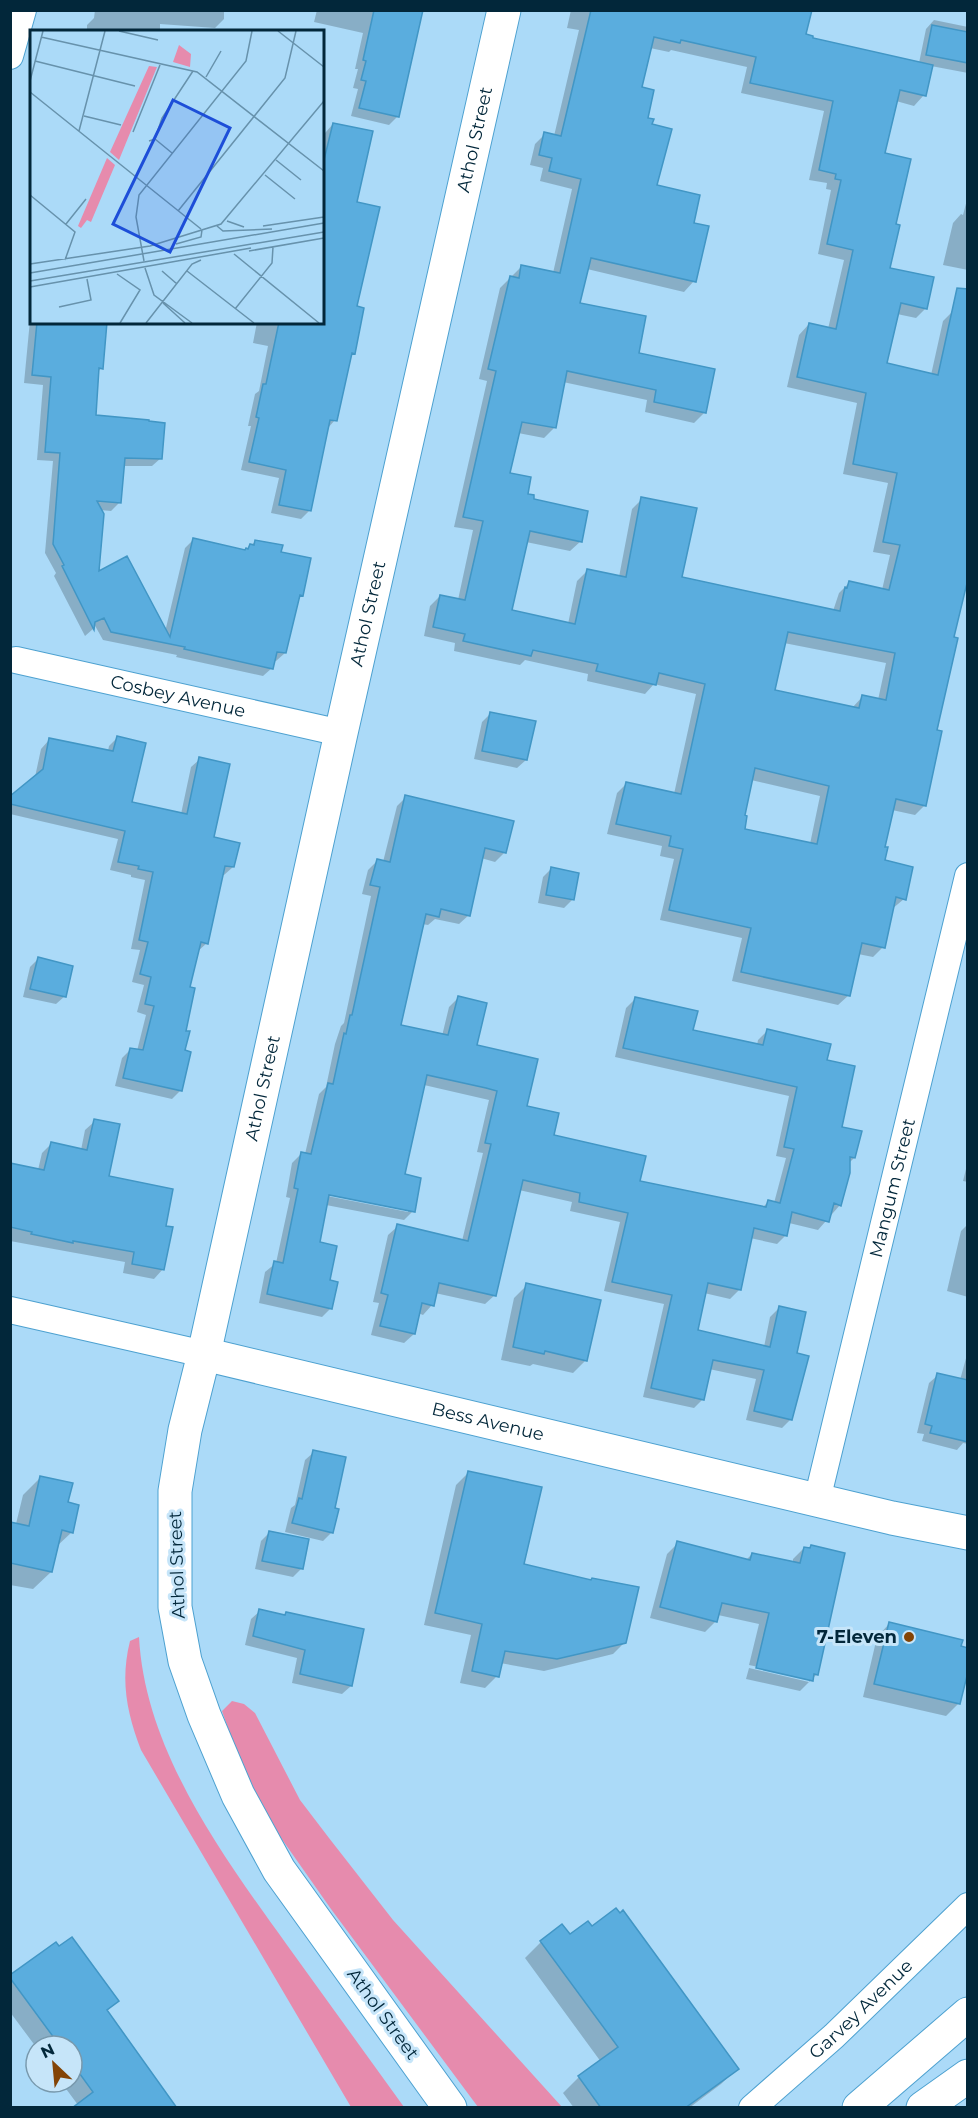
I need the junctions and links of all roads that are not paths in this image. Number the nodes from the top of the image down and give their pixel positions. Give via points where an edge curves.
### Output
1 (23, 10) edge
2 (504, 10) edge
3 (10, 56) edge
4 (12, 658) edge
5 (341, 733) junction
6 (968, 876) edge
7 (10, 1310) edge
8 (204, 1354) junction
9 (818, 1500) junction
10 (968, 1533) edge
11 (968, 1906) edge
12 (968, 2014) edge
13 (968, 2076) edge
14 (450, 2108) edge
15 (752, 2108) edge
16 (859, 2108) edge
17 (923, 2108) edge

1 - 3 street
2 - 5 main road, Athol Street
4 - 5 street, Cosbey Avenue
5 - 8 main road, Athol Street
6 - 9 street, Mangum Street
7 - 8 street, Bess Avenue
8 - 9 main road, Bess Avenue
8 - 14 main road, Athol Street via 175,1491 175,1607 185,1661 238,1794 279,1870
9 - 10 main road, Bess Avenue
11 - 15 street, Garvey Avenue via 834,2036
12 - 16 main road
13 - 17 main road

